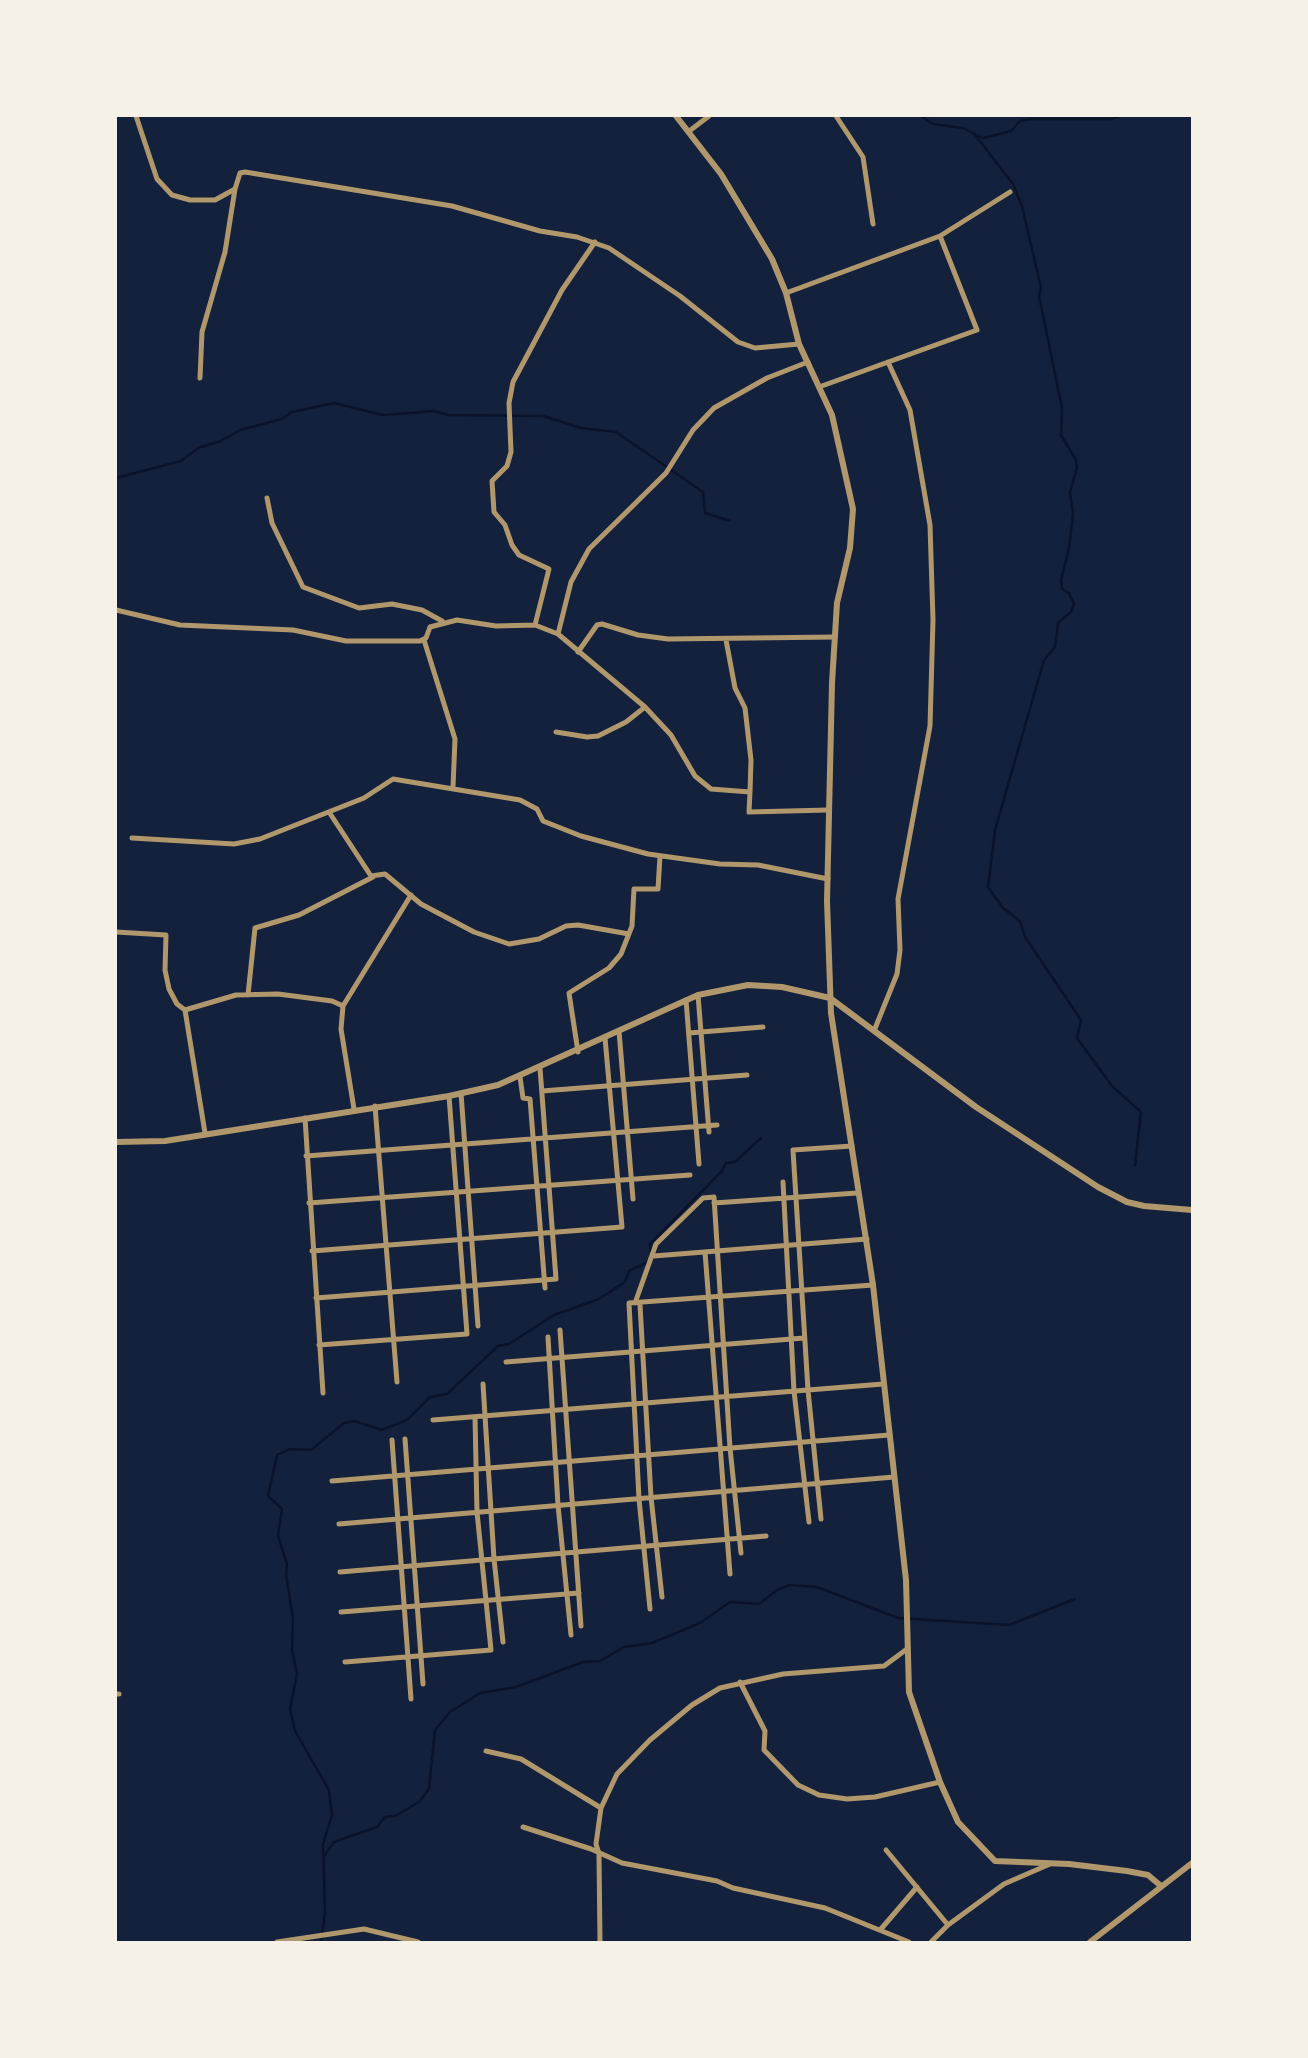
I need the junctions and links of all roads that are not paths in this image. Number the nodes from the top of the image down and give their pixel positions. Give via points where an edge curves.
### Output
1 (136, 116) edge
2 (676, 116) edge
3 (709, 116) edge
4 (836, 116) edge
5 (688, 132) junction
6 (235, 189) junction
7 (1010, 192) dead end
8 (873, 224) dead end
9 (940, 236) junction
10 (595, 242) junction
11 (786, 293) junction
12 (799, 344) junction
13 (808, 362) junction
14 (888, 362) junction
15 (200, 378) dead end
16 (819, 387) junction
17 (267, 498) dead end
18 (116, 610) edge
19 (442, 621) junction
20 (535, 625) junction
21 (558, 634) junction
22 (835, 637) junction
23 (424, 640) junction
24 (726, 640) junction
25 (578, 652) junction
26 (645, 707) junction
27 (556, 732) dead end
28 (453, 787) junction
29 (750, 792) junction
30 (828, 810) junction
31 (328, 812) junction
32 (132, 838) dead end
33 (660, 856) junction
34 (374, 877) junction
35 (828, 879) junction
36 (411, 895) junction
37 (116, 932) edge
38 (629, 934) junction
39 (248, 995) junction
40 (698, 995) junction
41 (830, 998) junction
42 (686, 1000) junction
43 (343, 1006) junction
44 (185, 1010) junction
45 (764, 1027) dead end
46 (619, 1031) junction
47 (874, 1031) junction
48 (689, 1032) junction
49 (701, 1032) junction
50 (606, 1038) junction
51 (578, 1052) junction
52 (540, 1068) junction
53 (747, 1075) dead end
54 (520, 1077) junction
55 (705, 1078) junction
56 (692, 1079) junction
57 (623, 1084) junction
58 (610, 1086) junction
59 (542, 1091) junction
60 (461, 1094) junction
61 (449, 1096) junction
62 (375, 1106) junction
63 (354, 1109) junction
64 (305, 1118) junction
65 (717, 1125) dead end
66 (696, 1127) junction
67 (708, 1129) junction
68 (627, 1132) junction
69 (205, 1133) junction
70 (614, 1133) junction
71 (546, 1138) junction
72 (533, 1139) junction
73 (116, 1141) edge
74 (465, 1144) junction
75 (452, 1145) junction
76 (852, 1146) junction
77 (379, 1151) junction
78 (306, 1156) junction
79 (699, 1164) dead end
80 (690, 1175) dead end
81 (631, 1179) junction
82 (618, 1180) junction
83 (783, 1182) dead end
84 (549, 1185) junction
85 (537, 1186) junction
86 (468, 1191) junction
87 (456, 1192) junction
88 (858, 1193) junction
89 (382, 1198) junction
90 (796, 1198) junction
91 (632, 1199) dead end
92 (784, 1199) junction
93 (309, 1203) junction
94 (714, 1203) junction
95 (1192, 1210) edge
96 (553, 1233) junction
97 (540, 1234) junction
98 (472, 1239) junction
99 (867, 1239) junction
100 (460, 1240) junction
101 (799, 1244) junction
102 (386, 1245) junction
103 (786, 1245) junction
104 (313, 1251) junction
105 (718, 1251) junction
106 (705, 1252) junction
107 (653, 1256) junction
108 (544, 1280) junction
109 (475, 1285) junction
110 (873, 1285) junction
111 (463, 1286) junction
112 (545, 1288) dead end
113 (801, 1291) junction
114 (390, 1292) junction
115 (789, 1292) junction
116 (316, 1298) junction
117 (720, 1298) junction
118 (708, 1299) junction
119 (638, 1304) junction
120 (478, 1326) dead end
121 (560, 1330) dead end
122 (548, 1337) dead end
123 (804, 1338) junction
124 (394, 1339) junction
125 (792, 1339) junction
126 (319, 1345) junction
127 (723, 1345) junction
128 (712, 1346) junction
129 (643, 1351) junction
130 (631, 1352) junction
131 (562, 1358) junction
132 (550, 1359) junction
133 (506, 1362) dead end
134 (397, 1382) dead end
135 (484, 1384) dead end
136 (883, 1384) junction
137 (808, 1390) junction
138 (794, 1391) junction
139 (323, 1393) dead end
140 (727, 1396) junction
141 (715, 1397) junction
142 (646, 1403) junction
143 (634, 1404) junction
144 (566, 1409) junction
145 (553, 1410) junction
146 (485, 1416) junction
147 (475, 1417) junction
148 (433, 1420) dead end
149 (889, 1435) junction
150 (405, 1439) dead end
151 (392, 1440) dead end
152 (813, 1441) junction
153 (800, 1443) junction
154 (730, 1448) junction
155 (719, 1449) junction
156 (649, 1455) junction
157 (637, 1456) junction
158 (569, 1461) junction
159 (556, 1463) junction
160 (488, 1468) junction
161 (476, 1469) junction
162 (407, 1475) junction
163 (395, 1476) junction
164 (894, 1477) junction
165 (332, 1481) dead end
166 (817, 1483) junction
167 (805, 1485) junction
168 (734, 1490) junction
169 (722, 1492) junction
170 (651, 1497) junction
171 (639, 1499) junction
172 (573, 1504) junction
173 (558, 1506) junction
174 (491, 1511) junction
175 (477, 1512) junction
176 (410, 1518) junction
177 (398, 1519) junction
178 (821, 1519) dead end
179 (809, 1522) dead end
180 (339, 1524) dead end
181 (766, 1536) dead end
182 (740, 1538) junction
183 (727, 1539) junction
184 (657, 1545) junction
185 (644, 1546) junction
186 (576, 1552) junction
187 (563, 1553) junction
188 (741, 1553) dead end
189 (494, 1559) junction
190 (482, 1560) junction
191 (414, 1566) junction
192 (401, 1567) junction
193 (340, 1572) dead end
194 (730, 1574) dead end
195 (579, 1593) junction
196 (567, 1594) junction
197 (662, 1597) dead end
198 (486, 1600) junction
199 (498, 1600) junction
200 (417, 1606) junction
201 (404, 1607) junction
202 (650, 1609) dead end
203 (341, 1612) dead end
204 (581, 1626) dead end
205 (570, 1635) dead end
206 (503, 1642) dead end
207 (907, 1648) junction
208 (421, 1656) junction
209 (408, 1657) junction
210 (345, 1662) dead end
211 (740, 1682) junction
212 (423, 1684) dead end
213 (411, 1699) dead end
214 (486, 1751) dead end
215 (940, 1782) junction
216 (601, 1808) junction
217 (523, 1827) dead end
218 (886, 1850) dead end
219 (599, 1854) junction
220 (1052, 1863) junction
221 (1192, 1863) edge
222 (1161, 1886) junction
223 (917, 1887) junction
224 (948, 1925) junction
225 (881, 1928) junction
226 (277, 1942) edge
227 (418, 1942) edge
228 (600, 1942) edge
229 (909, 1942) edge
230 (931, 1942) edge
231 (1090, 1942) edge

1 - 6 street via 158,178 172,195 215,200
2 - 5 street
3 - 5 street
4 - 8 street via 863,158
5 - 11 street via 732,192 772,259
6 - 10 street via 240,173 270,175 452,206
6 - 15 street via 225,252 202,332
7 - 9 street
9 - 11 street
9 - 14 street via 976,330
10 - 12 street via 680,296 738,342 755,348
10 - 20 street via 562,290 513,382 511,452 507,466 492,481 494,512 519,555 549,569
11 - 12 street
12 - 13 street
13 - 16 street
13 - 21 street via 767,378 714,408 693,430 666,472 589,549 571,582
14 - 16 street
14 - 47 street via 910,411 930,525 933,620 930,726 898,899 897,974
16 - 22 street via 832,415 853,509
17 - 19 street via 272,523 303,587 359,608 392,604 422,610
18 - 23 street via 180,625 293,630 346,641
19 - 20 street
19 - 23 street via 430,627
20 - 21 street
21 - 25 street
22 - 24 street
22 - 30 street
23 - 28 street via 455,740
24 - 25 street via 668,639 602,624
24 - 29 street via 735,688 745,708
25 - 26 street
26 - 27 street via 598,736
26 - 29 street via 671,735 695,776 711,789
28 - 31 street via 393,779 364,798
28 - 33 street via 520,800 537,809 543,821
29 - 30 street via 749,813
30 - 35 street
31 - 32 street via 260,839 234,844
31 - 34 street
33 - 35 street via 758,865
33 - 38 street via 658,889 634,889
34 - 36 street via 385,874
34 - 39 street via 299,915 255,928
35 - 41 street
36 - 38 street via 464,926 509,944 578,925
36 - 43 street
37 - 44 street via 166,935 169,989
38 - 51 street via 609,968 569,993
39 - 43 street via 278,994
39 - 44 street
40 - 41 street via 748,985
40 - 42 street
40 - 49 street
41 - 47 street
41 - 76 street
42 - 46 street
42 - 48 street
43 - 63 street via 341,1029
44 - 69 street
45 - 49 street
46 - 50 street
46 - 57 street
47 - 95 street via 976,1107 1098,1187 1127,1202
48 - 49 street
48 - 56 street
49 - 55 street
50 - 51 street
50 - 58 street
51 - 52 street
52 - 54 street
52 - 59 street
53 - 55 street
54 - 60 street
54 - 72 street via 523,1098 530,1099
55 - 56 street
55 - 67 street
56 - 57 street
56 - 66 street
57 - 58 street
57 - 68 street
58 - 59 street
58 - 70 street
59 - 71 street
60 - 61 street
60 - 74 street
61 - 62 street
61 - 75 street
62 - 63 street
62 - 77 street
63 - 64 street
64 - 69 street
64 - 78 street
65 - 67 street
66 - 67 street
66 - 68 street
66 - 79 street
68 - 70 street
68 - 81 street
69 - 73 street via 165,1141
70 - 71 street
70 - 82 street
71 - 72 street
71 - 84 street
72 - 74 street
72 - 85 street
74 - 75 street
74 - 86 street
75 - 77 street
75 - 87 street
76 - 88 street
76 - 90 street via 793,1150
77 - 78 street
77 - 89 street
78 - 93 street
80 - 81 street
81 - 82 street
81 - 91 street
82 - 84 street
82 - 96 street via 622,1227
83 - 92 street
84 - 85 street
84 - 96 street
85 - 86 street
85 - 97 street
86 - 87 street
86 - 98 street
87 - 89 street
87 - 100 street
88 - 90 street
88 - 99 street
89 - 93 street
89 - 102 street
90 - 92 street
90 - 101 street
92 - 94 street
92 - 103 street
93 - 104 street
94 - 105 street
94 - 107 street via 714,1196 703,1198 656,1244
96 - 97 street
96 - 108 street via 556,1279
97 - 98 street
97 - 108 street
98 - 100 street
98 - 109 street
99 - 101 street
99 - 110 street
100 - 102 street
100 - 111 street
101 - 103 street
101 - 113 street
102 - 104 street
102 - 114 street
103 - 105 street
103 - 115 street
104 - 116 street
105 - 106 street
105 - 117 street
106 - 107 street
106 - 118 street
107 - 119 street
108 - 109 street
108 - 112 street
109 - 111 street
109 - 120 street
110 - 113 street
110 - 136 street
111 - 114 street
111 - 124 street via 467,1334
113 - 115 street
113 - 123 street
114 - 116 street
114 - 124 street
115 - 117 street
115 - 125 street
116 - 126 street
117 - 118 street
117 - 127 street
118 - 119 street
118 - 128 street
119 - 129 street
119 - 130 street via 629,1303
121 - 131 street
122 - 132 street
123 - 125 street
123 - 137 street
124 - 126 street
124 - 134 street
125 - 127 street
125 - 138 street
126 - 139 street
127 - 128 street
127 - 140 street
128 - 129 street
128 - 141 street
129 - 130 street
129 - 142 street
130 - 131 street
130 - 143 street
131 - 132 street
131 - 144 street
132 - 133 street
132 - 145 street
135 - 146 street
136 - 137 street
136 - 149 street
137 - 138 street
137 - 152 street
138 - 140 street
138 - 153 street
140 - 141 street
140 - 154 street
141 - 142 street
141 - 155 street
142 - 143 street
142 - 156 street
143 - 144 street
143 - 157 street
144 - 145 street
144 - 158 street
145 - 146 street
145 - 159 street
146 - 147 street
146 - 160 street
147 - 148 street
147 - 161 street
149 - 152 street
149 - 164 street
150 - 162 street
151 - 163 street
152 - 153 street
152 - 166 street
153 - 154 street
153 - 167 street
154 - 155 street
154 - 168 street
155 - 156 street
155 - 169 street
156 - 157 street
156 - 170 street
157 - 158 street
157 - 171 street
158 - 159 street
158 - 172 street
159 - 160 street
159 - 173 street
160 - 161 street
160 - 174 street
161 - 162 street
161 - 175 street
162 - 163 street
162 - 176 street
163 - 165 street
163 - 177 street
164 - 166 street
164 - 207 street via 906,1580
166 - 167 street
166 - 178 street
167 - 168 street
167 - 179 street
168 - 169 street
168 - 182 street
169 - 170 street
169 - 183 street
170 - 171 street
170 - 184 street
171 - 172 street
171 - 185 street
172 - 173 street
172 - 186 street
173 - 174 street
173 - 187 street
174 - 175 street
174 - 189 street
175 - 176 street
175 - 190 street
176 - 177 street
176 - 191 street
177 - 180 street
177 - 192 street
181 - 182 street
182 - 183 street
182 - 188 street
183 - 184 street
183 - 194 street
184 - 185 street
184 - 197 street
185 - 186 street
185 - 202 street
186 - 187 street
186 - 195 street
187 - 189 street
187 - 196 street
189 - 190 street
189 - 199 street
190 - 191 street
190 - 198 street
191 - 192 street
191 - 200 street
192 - 193 street
192 - 201 street
195 - 196 street
195 - 204 street
196 - 199 street
196 - 205 street
198 - 199 street
198 - 200 street
198 - 208 street via 491,1650
199 - 206 street
200 - 201 street
200 - 208 street
201 - 203 street
201 - 209 street
207 - 211 street via 884,1666
207 - 215 street via 909,1692
208 - 209 street
208 - 212 street
209 - 210 street
209 - 213 street
211 - 215 street via 765,1731 764,1750 798,1785 819,1795 847,1799
211 - 216 street via 692,1705 650,1740 617,1774
214 - 216 street via 521,1759
215 - 220 street via 958,1822 995,1861
216 - 219 street
217 - 219 street
218 - 223 street
219 - 225 street via 825,1908
219 - 228 street
220 - 222 street via 1148,1875
220 - 224 street via 1004,1884
221 - 222 street
222 - 231 street
223 - 224 street
223 - 225 street
224 - 230 street
225 - 229 street
226 - 227 street via 364,1929

